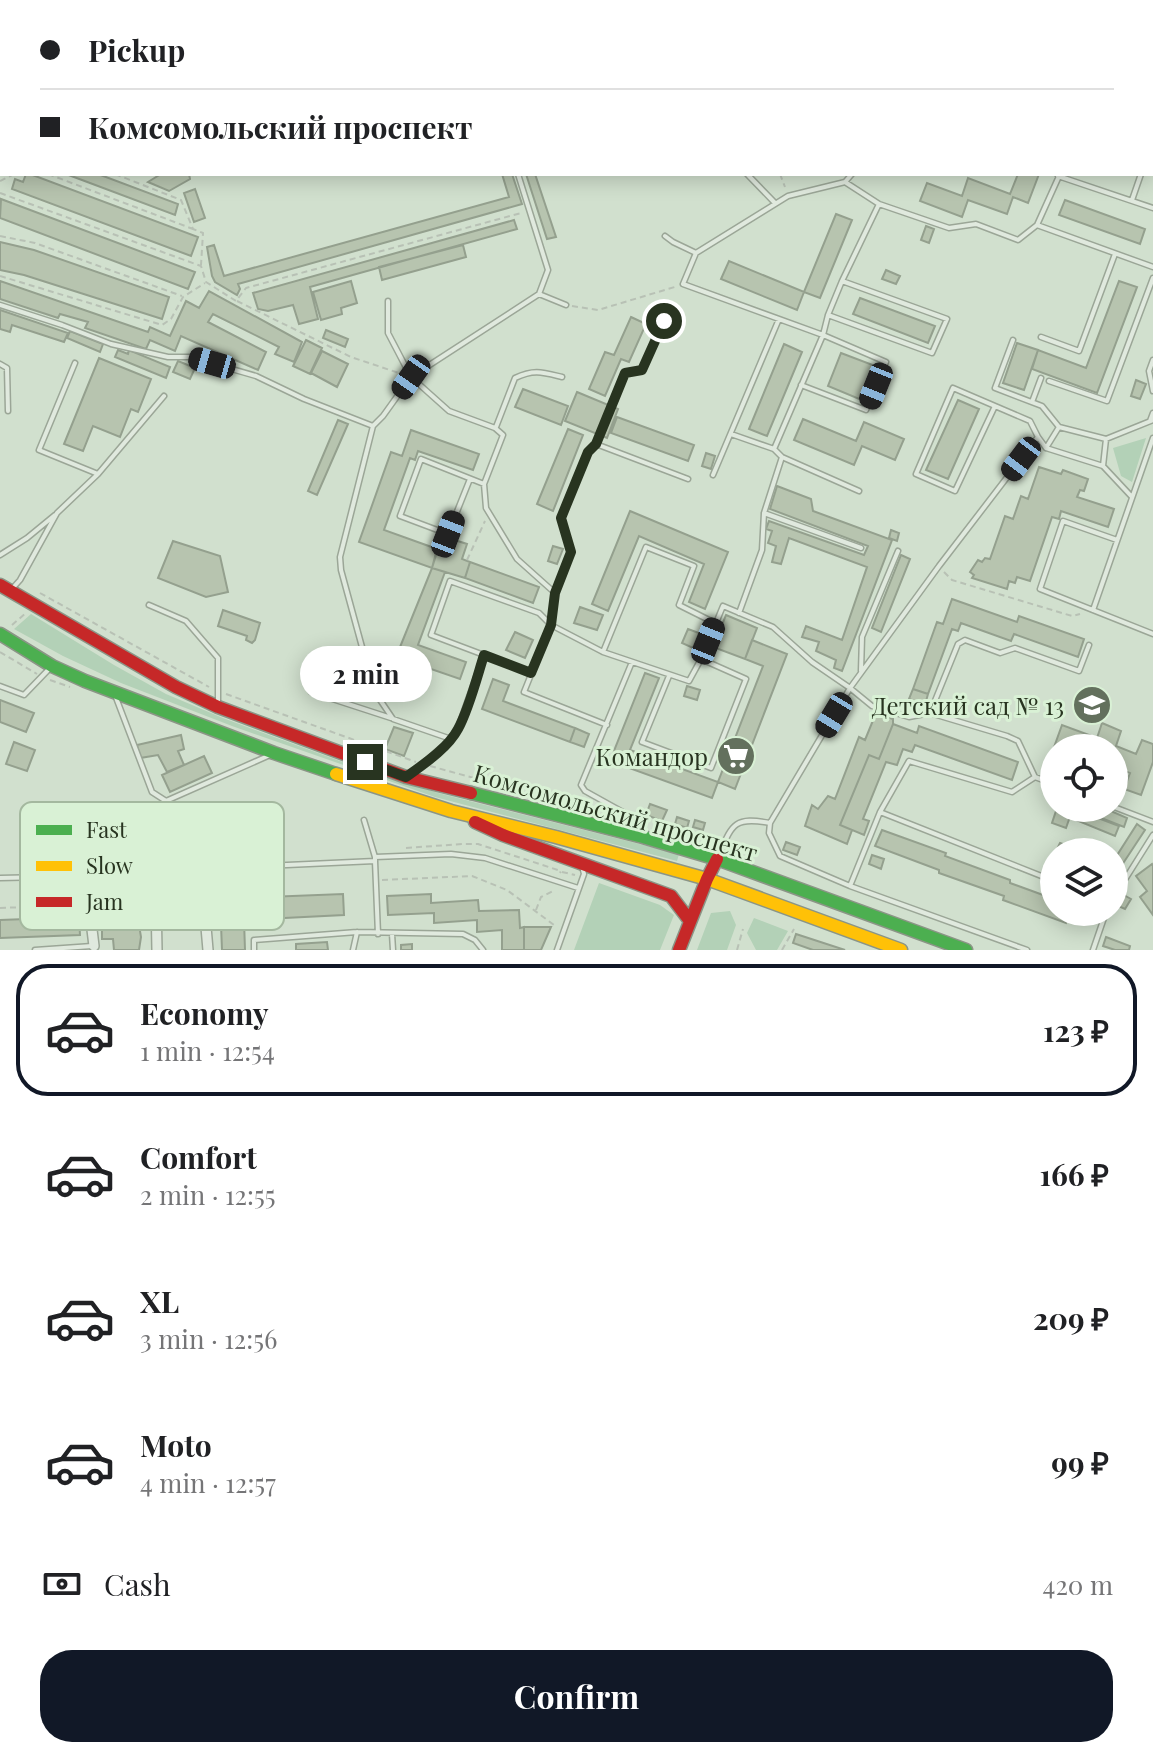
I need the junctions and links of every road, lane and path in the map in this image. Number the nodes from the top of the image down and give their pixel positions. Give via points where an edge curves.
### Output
1 (53, 176) edge
2 (120, 176) edge
3 (519, 176) edge
4 (749, 176) edge
5 (781, 176) edge
6 (850, 176) edge
7 (1059, 176) edge
8 (1062, 176) edge
9 (1140, 176) edge
10 (845, 182) junction
11 (0, 193) edge
12 (788, 196) junction
13 (1132, 200) junction
14 (775, 203) junction
15 (879, 204) junction
16 (1153, 208) edge
17 (530, 211) junction
18 (1037, 225) junction
19 (193, 229) junction
20 (0, 236) edge
21 (665, 236) dead end
22 (696, 253) junction
23 (1115, 254) junction
24 (201, 266) junction
25 (1153, 267) edge
26 (0, 276) edge
27 (1153, 278) edge
28 (842, 281) junction
29 (206, 282) junction
30 (683, 284) junction
31 (539, 294) junction
32 (183, 297) junction
33 (236, 301) junction
34 (388, 301) dead end
35 (0, 305) edge
36 (566, 305) joint
37 (828, 315) junction
38 (779, 319) junction
39 (664, 321) dead end
40 (823, 335) junction
41 (1041, 337) dead end
42 (1013, 340) dead end
43 (1153, 360) edge
44 (75, 363) dead end
45 (0, 364) edge
46 (411, 377) junction
47 (562, 377) dead end
48 (1041, 378) dead end
49 (1049, 381) dead end
50 (801, 385) junction
51 (1153, 391) edge
52 (164, 396) dead end
53 (1032, 402) junction
54 (995, 406) junction
55 (8, 411) dead end
56 (1153, 413) edge
57 (1151, 421) edge
58 (373, 426) junction
59 (1059, 427) junction
60 (495, 428) junction
61 (730, 433) junction
62 (1038, 437) junction
63 (1153, 438) edge
64 (1106, 439) junction
65 (596, 444) junction
66 (1046, 448) junction
67 (774, 449) junction
68 (782, 457) junction
69 (1103, 466) junction
70 (98, 474) junction
71 (713, 475) dead end
72 (470, 479) junction
73 (688, 479) dead end
74 (484, 484) junction
75 (859, 491) dead end
76 (1132, 497) junction
77 (489, 512) junction
78 (57, 513) junction
79 (764, 513) junction
80 (1117, 540) junction
81 (861, 548) dead end
82 (898, 551) dead end
83 (0, 555) edge
84 (467, 560) dead end
85 (939, 566) junction
86 (5, 588) edge
87 (40, 593) dead end
88 (555, 593) junction
89 (0, 602) edge
90 (149, 605) dead end
91 (1093, 610) junction
92 (28, 612) dead end
93 (739, 613) junction
94 (715, 623) junction
95 (12, 625) dead end
96 (551, 625) junction
97 (0, 634) edge
98 (1153, 634) edge
99 (1089, 645) dead end
100 (603, 652) junction
101 (484, 655) junction
102 (701, 659) junction
103 (632, 662) junction
104 (52, 666) junction
105 (531, 673) junction
106 (861, 673) junction
107 (669, 676) junction
108 (0, 686) edge
109 (850, 688) junction
110 (217, 690) junction
111 (114, 692) junction
112 (311, 692) dead end
113 (218, 707) junction
114 (930, 713) junction
115 (393, 719) junction
116 (607, 725) junction
117 (451, 739) junction
118 (274, 753) junction
119 (423, 764) junction
120 (406, 777) junction
121 (1035, 777) junction
122 (1040, 779) edge
123 (451, 811) junction
124 (880, 812) junction
125 (1128, 812) edge
126 (618, 817) dead end
127 (364, 820) dead end
128 (1153, 822) edge
129 (770, 823) junction
130 (1153, 835) edge
131 (643, 837) junction
132 (1149, 844) junction
133 (1153, 850) edge
134 (375, 859) junction
135 (717, 859) junction
136 (284, 864) edge
137 (561, 871) dead end
138 (581, 871) junction
139 (1040, 875) edge
140 (1128, 876) edge
141 (0, 878) edge
142 (20, 878) edge
143 (707, 879) junction
144 (376, 880) junction
145 (850, 886) junction
146 (578, 888) junction
147 (553, 891) dead end
148 (20, 907) edge
149 (0, 908) edge
150 (535, 912) junction
151 (690, 921) junction
152 (554, 925) dead end
153 (1101, 926) edge
154 (743, 929) dead end
155 (794, 929) dead end
156 (157, 930) edge
157 (206, 930) edge
158 (357, 932) junction
159 (378, 934) junction
160 (392, 934) junction
161 (94, 948) edge
162 (35, 950) edge
163 (157, 950) edge
164 (208, 950) edge
165 (254, 950) edge
166 (353, 950) edge
167 (393, 950) edge
168 (483, 950) edge
169 (557, 950) edge
170 (679, 950) edge
171 (737, 950) edge
172 (782, 950) edge
173 (901, 950) edge
174 (966, 950) edge
175 (1027, 950) edge
176 (1093, 950) edge

1 - 19 path
2 - 19 path via 181,200
3 - 17 lane
4 - 14 lane
5 - 12 path
6 - 10 lane
7 - 18 lane
8 - 13 lane
9 - 13 lane
10 - 12 lane
10 - 15 lane
11 - 24 path
12 - 14 lane
13 - 16 lane
14 - 22 lane
15 - 18 lane via 949,228 976,224 1018,240
15 - 28 lane
17 - 31 lane via 548,270
17 - 33 path via 246,288
18 - 23 lane
19 - 24 path via 203,233
20 - 32 path via 35,243
21 - 22 lane
22 - 30 lane
23 - 25 lane
23 - 41 lane via 1079,351
24 - 29 path
26 - 32 path via 162,325
27 - 49 lane via 1107,401
28 - 37 lane
28 - 37 lane via 947,319 932,353
29 - 32 path
29 - 33 path
30 - 36 path via 598,310
30 - 38 lane
31 - 36 lane
31 - 46 lane
33 - 46 path via 351,357
34 - 46 lane via 388,333
35 - 58 lane via 111,344 190,357 256,376
37 - 40 lane
38 - 40 lane
38 - 61 lane
39 - 65 lane via 642,370 625,373
40 - 50 lane
40 - 50 lane via 886,362 866,410
42 - 53 lane via 995,388
43 - 51 lane
44 - 70 lane via 39,450
45 - 55 lane via 7,368
46 - 58 lane
46 - 60 lane via 449,411
47 - 60 lane via 538,371 515,378
48 - 53 lane
50 - 67 lane
52 - 70 lane
53 - 59 lane
54 - 54 lane via 953,388 916,474 955,491
54 - 62 lane via 1030,421
56 - 57 lane
57 - 64 lane
58 - 115 lane via 340,557 374,691
59 - 64 lane
59 - 66 lane
60 - 74 lane via 503,435
61 - 67 lane
61 - 71 lane
62 - 66 lane
62 - 85 lane
63 - 76 lane
64 - 69 lane
65 - 73 lane
65 - 88 lane via 561,518 571,552
66 - 69 lane
67 - 68 lane
68 - 75 lane
68 - 79 lane
69 - 76 lane
70 - 78 lane
72 - 72 lane via 421,459 400,516 448,534
72 - 74 lane
74 - 77 lane
76 - 80 lane
77 - 84 path
77 - 88 lane via 517,559
78 - 83 lane
78 - 86 lane via 20,580
79 - 81 lane
79 - 93 lane via 762,550
80 - 91 lane
80 - 91 lane via 1063,521 1040,589
82 - 106 lane via 862,637
85 - 91 path via 952,580 1072,616
85 - 106 lane
86 - 89 main road
86 - 113 main road, Комсомольский проспект
87 - 110 path
88 - 96 lane
90 - 110 lane via 186,621 218,658
91 - 98 lane
92 - 95 path
93 - 94 lane via 723,606
93 - 109 lane via 773,627
94 - 100 lane via 679,605 694,566 646,547
94 - 102 lane
96 - 100 lane
96 - 101 lane via 539,613 450,581 431,635
96 - 105 lane
97 - 104 main road, Комсомольский проспект
99 - 114 lane via 1079,671 1015,648 1000,653 965,640 958,644
100 - 103 lane
101 - 105 lane
101 - 117 lane
102 - 107 lane via 689,681
102 - 107 lane via 746,679 711,768 642,742
103 - 107 lane
103 - 116 lane
104 - 108 lane via 24,695
104 - 111 main road, Комсомольский проспект
105 - 116 lane via 524,692
106 - 109 lane
109 - 114 lane via 872,706 909,717
109 - 129 lane
110 - 113 lane
110 - 119 path
111 - 118 main road, Комсомольский проспект
111 - 118 lane via 152,792 166,801
112 - 115 lane
113 - 120 main road, Комсомольский проспект
114 - 121 lane via 1018,741
115 - 117 lane
116 - 131 lane via 581,785 630,816
117 - 119 lane
118 - 123 main road, Комсомольский проспект
119 - 120 lane
119 - 126 path
120 - 131 main road, Комсомольский проспект
121 - 122 lane
121 - 124 lane via 1012,792 909,761
123 - 138 main road
123 - 143 main road, Комсомольский проспект
124 - 139 lane
124 - 145 lane
125 - 128 lane
127 - 134 lane
129 - 135 lane via 738,823
129 - 145 lane via 780,856
130 - 132 lane
131 - 135 main road, Комсомольский проспект
132 - 133 lane
132 - 140 lane
134 - 136 lane
134 - 144 lane
134 - 146 lane via 451,854 485,858
135 - 143 main road
135 - 174 main road, Комсомольский проспект
137 - 138 path
138 - 146 lane
138 - 151 main road via 671,896
141 - 142 lane
143 - 151 main road
143 - 173 main road, Комсомольский проспект
144 - 150 path via 472,876 507,890
144 - 159 lane
145 - 175 lane
146 - 169 lane
147 - 150 path via 541,897
148 - 149 path
150 - 152 path
151 - 170 main road
153 - 176 lane
154 - 171 path
155 - 172 path
156 - 163 street
157 - 164 street
158 - 159 lane
158 - 165 lane via 254,940
158 - 166 lane
159 - 160 lane
160 - 167 lane
160 - 168 lane via 463,934
161 - 162 lane

